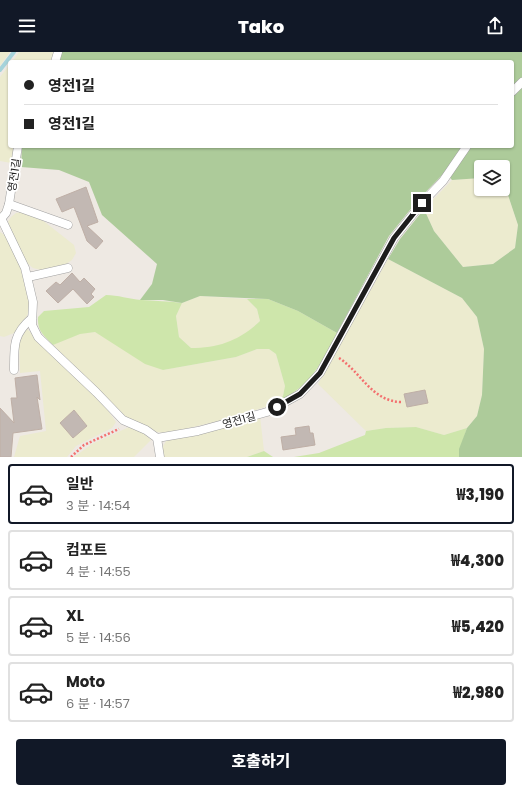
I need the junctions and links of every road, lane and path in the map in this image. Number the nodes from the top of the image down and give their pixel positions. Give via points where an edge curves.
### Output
1 (522, 82) edge
2 (514, 90) edge
3 (18, 148) edge
4 (466, 148) edge
5 (10, 204) junction
6 (1, 219) edge
7 (68, 225) dead end
8 (68, 268) dead end
9 (28, 277) junction
10 (32, 318) junction
11 (331, 353) junction
12 (14, 370) dead end
13 (402, 402) dead end
14 (130, 424) junction
15 (156, 438) junction
16 (71, 457) edge
17 (160, 457) edge

1 - 2 lane
3 - 5 lane, 영전1길
4 - 11 lane, 영전1길 via 443,181 394,238
5 - 6 lane, 영전1길
5 - 7 lane, 영전1길
6 - 9 lane, 영전1길
8 - 9 lane
9 - 10 lane, 영전1길 via 33,306
10 - 12 lane via 19,331 16,338
10 - 14 lane, 영전1길 via 38,337
11 - 13 path via 350,365 379,396 386,400
11 - 15 lane, 영전1길 via 311,384 286,403 267,412 198,431
14 - 15 lane, 영전1길 via 146,430
14 - 16 path via 84,445
15 - 17 lane

